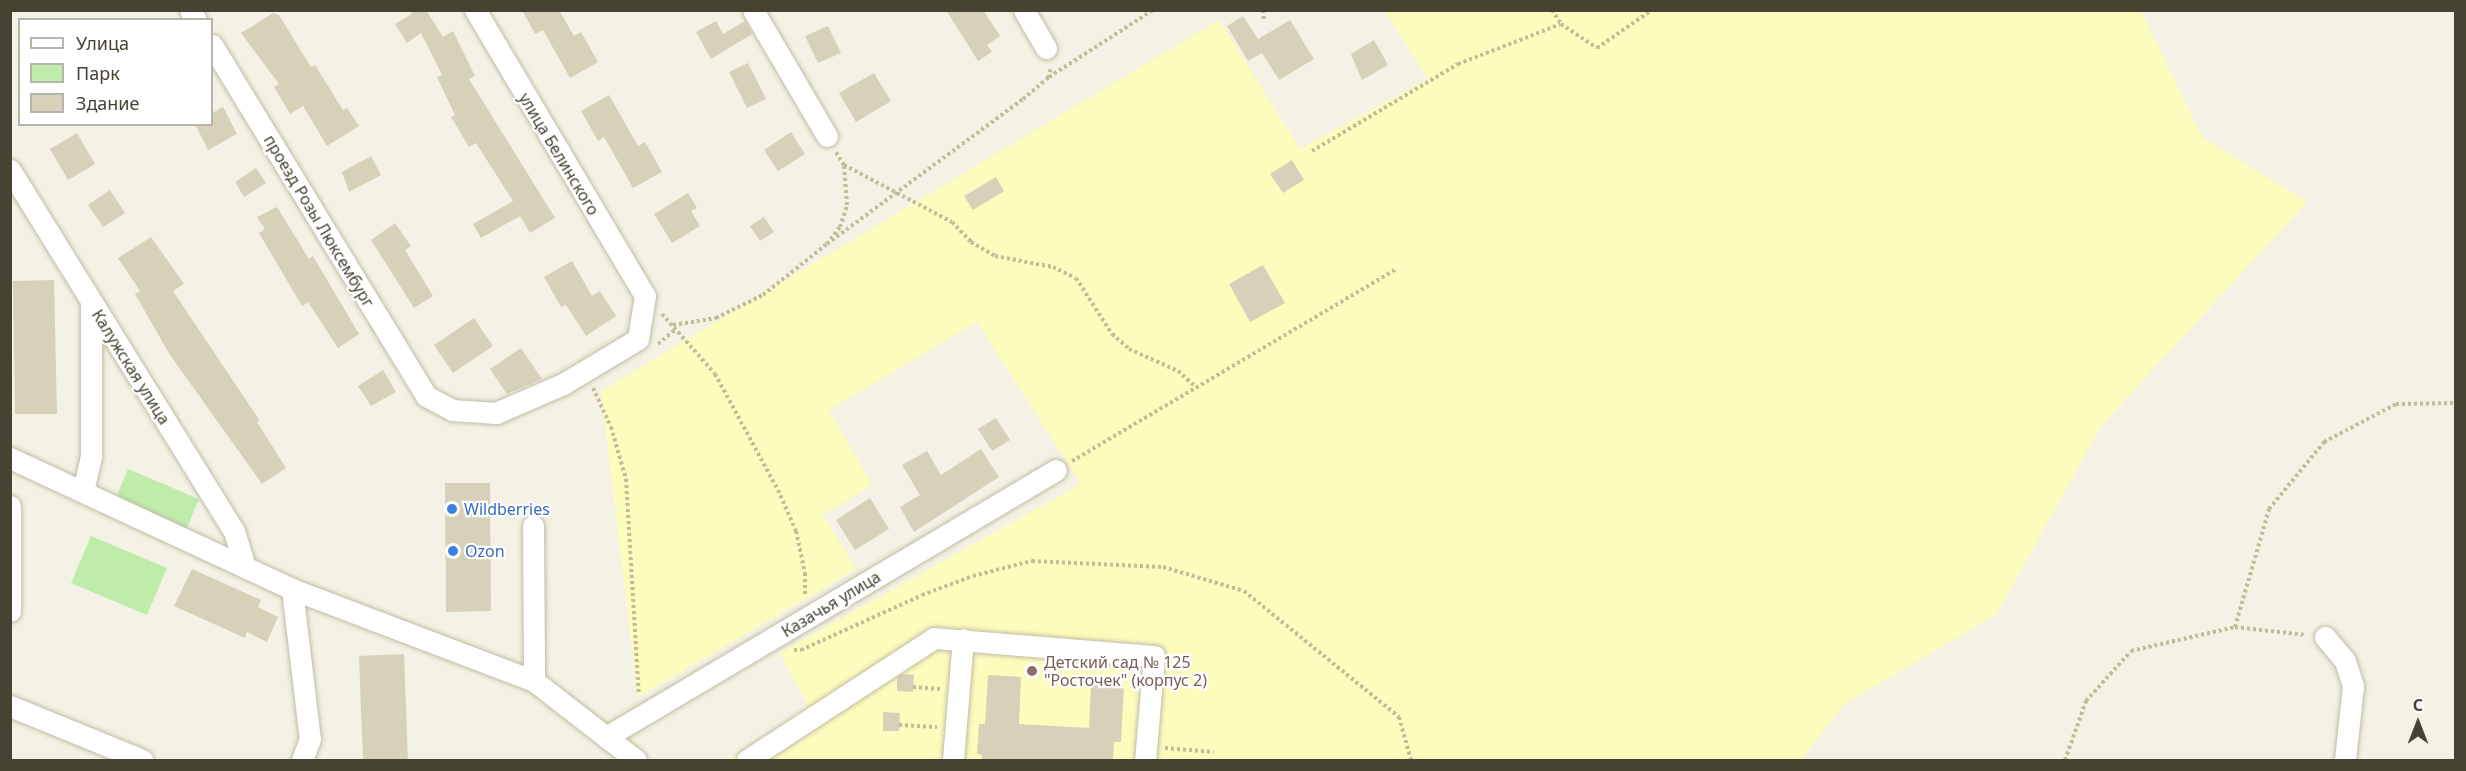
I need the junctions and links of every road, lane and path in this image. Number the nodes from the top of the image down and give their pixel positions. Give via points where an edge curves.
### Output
1 (475, 10) edge
2 (753, 10) edge
3 (1024, 10) edge
4 (1153, 10) edge
5 (1263, 10) edge
6 (1552, 10) edge
7 (1652, 10) edge
8 (1264, 22) dead end
9 (1561, 24) junction
10 (213, 47) edge
11 (1046, 48) joint
12 (1048, 78) junction
13 (827, 136) joint
14 (1312, 151) dead end
15 (843, 165) junction
16 (10, 170) edge
17 (893, 193) junction
18 (827, 244) junction
19 (1397, 269) dead end
20 (645, 296) junction
21 (92, 304) junction
22 (674, 327) junction
23 (653, 348) dead end
24 (601, 382) dead end
25 (1196, 387) junction
26 (2456, 403) edge
27 (10, 458) edge
28 (1056, 470) joint
29 (83, 491) junction
30 (10, 506) edge
31 (533, 526) dead end
32 (244, 567) junction
33 (292, 589) junction
34 (10, 611) edge
35 (804, 619) junction
36 (2235, 627) junction
37 (2325, 637) joint
38 (963, 639) junction
39 (790, 650) dead end
40 (534, 681) junction
41 (10, 706) edge
42 (640, 717) junction
43 (899, 725) dead end
44 (956, 728) junction
45 (606, 737) junction
46 (1214, 752) dead end
47 (1146, 754) edge
48 (142, 760) edge
49 (302, 760) edge
50 (636, 760) edge
51 (747, 760) edge
52 (953, 760) edge
53 (1411, 760) edge
54 (2065, 760) edge
55 (2345, 760) edge

1 - 20 street, улица Белинского
2 - 13 street
3 - 11 street
4 - 12 path
5 - 8 path
6 - 9 path
7 - 9 path via 1597,48
9 - 14 path via 1458,64
10 - 20 street, проезд Розы Люксембург via 426,396 452,410 496,413 563,384 638,339
11 - 12 path via 1051,66
12 - 17 path via 963,146
13 - 15 path
15 - 17 path
15 - 18 path via 847,206 840,227
16 - 21 street, Калужская улица
17 - 18 path
17 - 25 path via 952,222 972,242 995,256 1053,267 1076,278 1112,334 1129,349 1178,371
18 - 22 path via 763,295 716,318
19 - 25 path
20 - 22 path
21 - 29 street via 91,456
21 - 32 street, Калужская улица via 234,531
22 - 23 path
22 - 35 path via 715,374 796,531 805,573
24 - 42 path via 593,388 611,427 626,479
25 - 28 path
26 - 36 path via 2396,404 2324,442 2269,509
27 - 29 street
28 - 35 street, Казачья улица
29 - 32 street
30 - 34 street
31 - 40 street
32 - 33 street
33 - 40 street
33 - 49 street via 310,740
35 - 42 street, Казачья улица
36 - 37 path
36 - 54 path via 2131,651 2086,701
37 - 55 street via 2345,661 2353,687
38 - 44 street
38 - 47 street via 1154,656
38 - 51 street via 934,638
39 - 53 path via 801,650 973,576 1032,561 1163,567 1244,591 1399,717
40 - 45 street
41 - 48 street
42 - 45 street, Казачья улица
43 - 44 path
44 - 52 street
45 - 50 street
46 - 47 path

